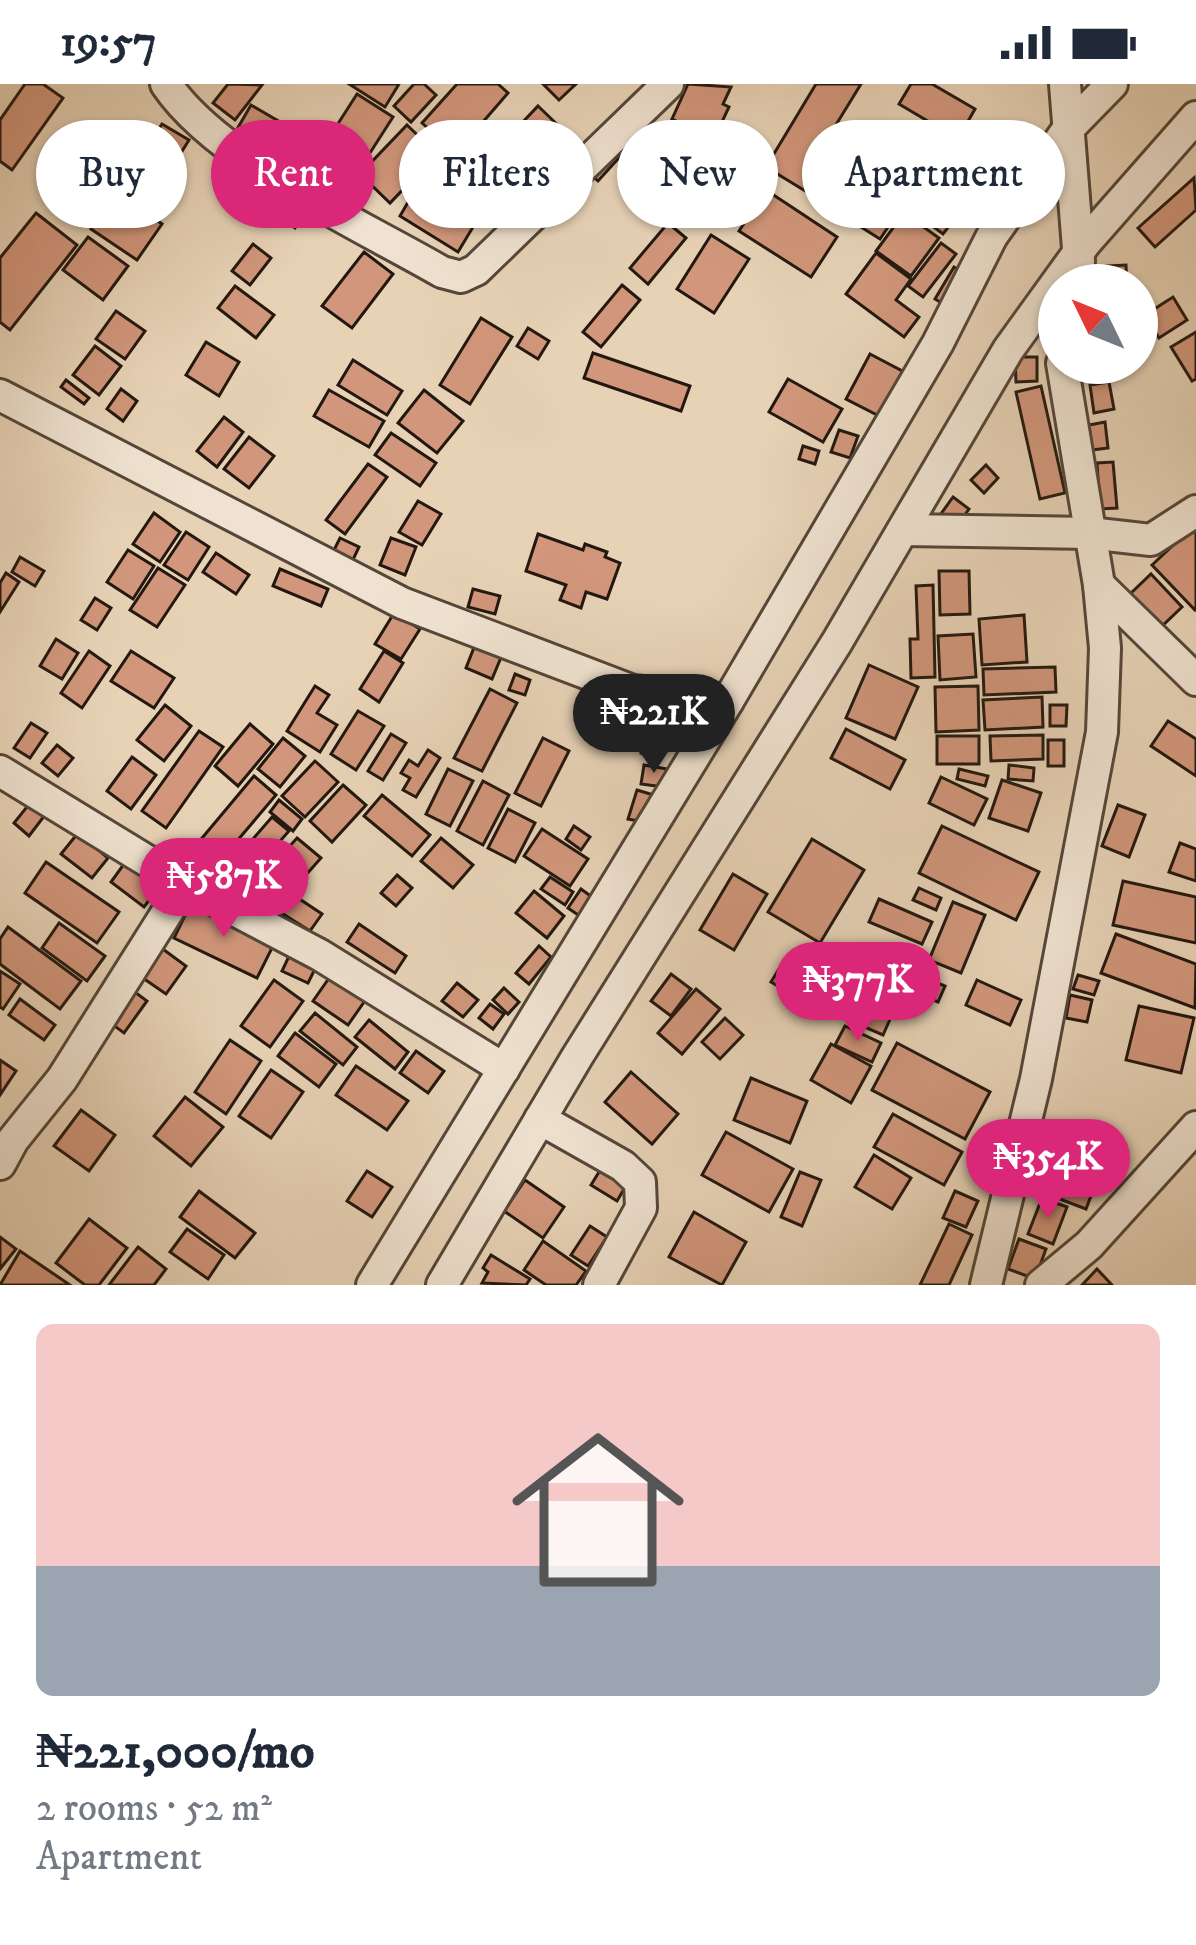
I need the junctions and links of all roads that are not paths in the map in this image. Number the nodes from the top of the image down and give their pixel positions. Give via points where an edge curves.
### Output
1 (166, 84) edge
2 (668, 84) edge
3 (1065, 84) edge
4 (1112, 84) edge
5 (1196, 117) edge
6 (1068, 129) junction
7 (1080, 254) junction
8 (1078, 264) edge
9 (1065, 384) edge
10 (0, 395) edge
11 (1196, 511) edge
12 (903, 530) junction
13 (1089, 533) junction
14 (1100, 585) junction
15 (1196, 680) edge
16 (728, 701) junction
17 (0, 770) edge
18 (185, 884) junction
19 (504, 1069) junction
20 (540, 1120) junction
21 (1196, 1127) edge
22 (0, 1164) edge
23 (372, 1285) edge
24 (442, 1285) edge
25 (599, 1285) edge
26 (986, 1285) edge
27 (1041, 1285) edge

1 - 2 street via 217,141 460,278
3 - 6 street
4 - 6 street
5 - 7 street
6 - 7 street
6 - 16 street via 992,236
7 - 8 street
7 - 12 street via 1008,350
9 - 13 street
10 - 16 street via 440,619 633,691
11 - 13 street via 1151,540
12 - 13 street
12 - 20 street
13 - 14 street
14 - 15 street
14 - 26 street via 1102,732 1036,1079
16 - 19 street
17 - 18 street
18 - 19 street via 320,955
18 - 22 street
19 - 23 street
20 - 24 street
20 - 25 street via 640,1183 641,1208
21 - 27 street via 1089,1245

